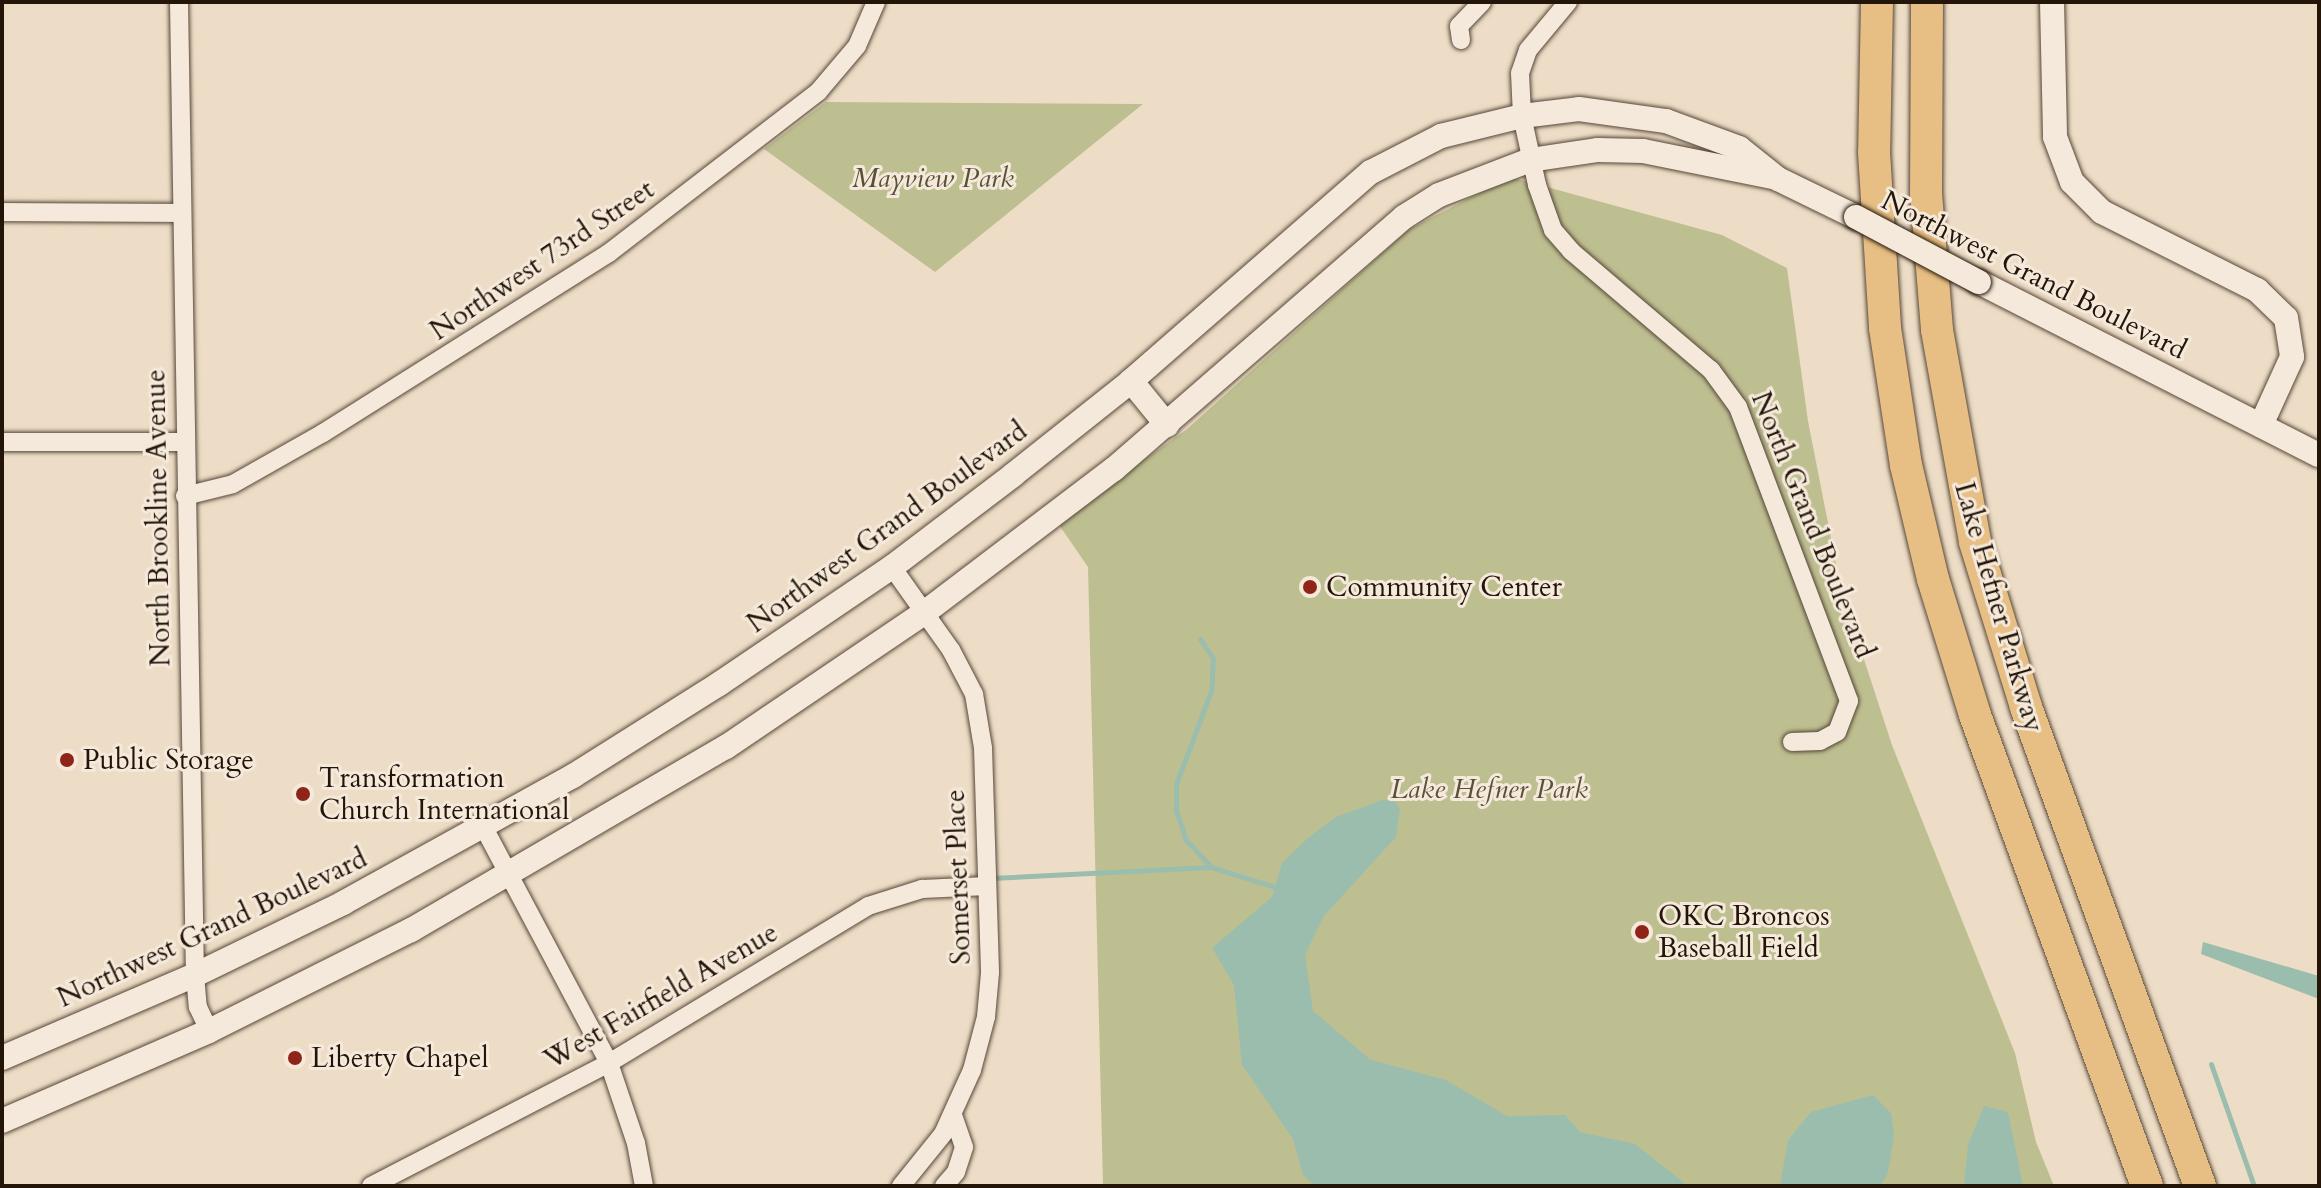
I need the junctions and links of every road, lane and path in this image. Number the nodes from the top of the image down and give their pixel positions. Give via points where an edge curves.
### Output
1 (179, 2) edge
2 (876, 2) edge
3 (1482, 2) edge
4 (1568, 2) edge
5 (1877, 2) edge
6 (1927, 2) edge
7 (2052, 2) edge
8 (1461, 40) dead end
9 (1522, 116) junction
10 (1530, 160) junction
11 (1787, 183) junction
12 (2, 212) edge
13 (182, 213) junction
14 (1131, 381) junction
15 (1167, 425) junction
16 (2261, 425) junction
17 (2, 442) edge
18 (184, 442) junction
19 (2319, 455) edge
20 (185, 496) junction
21 (892, 567) junction
22 (924, 613) junction
23 (1792, 742) dead end
24 (483, 826) junction
25 (510, 877) junction
26 (987, 886) junction
27 (195, 975) junction
28 (209, 1031) junction
29 (2, 1058) edge
30 (609, 1063) junction
31 (953, 1115) junction
32 (2, 1121) edge
33 (371, 1186) edge
34 (644, 1186) edge
35 (901, 1186) edge
36 (944, 1186) edge
37 (2147, 1186) edge
38 (2200, 1186) edge

1 - 13 street, North Brookline Avenue
2 - 20 street, Northwest 73rd Street via 857,46 818,92 609,253 323,433 233,484
3 - 8 street via 1459,26
4 - 9 street, North Grand Boulevard via 1523,61
5 - 37 highway, Lake Hefner Parkway via 1874,152 1883,298 1906,465 1933,579 1975,715
6 - 38 highway, Lake Hefner Parkway via 1926,193 1936,315 1954,444 1975,542 2026,707
7 - 16 street via 2055,137 2072,182 2102,212 2257,290 2286,318 2292,357
9 - 10 street, North Grand Boulevard
9 - 11 street, Northwest Grand Boulevard via 1579,109 1666,121 1739,148
9 - 14 street, Northwest Grand Boulevard via 1441,136 1371,172
10 - 11 street, Northwest Grand Boulevard via 1598,150 1643,151
10 - 15 street, Northwest Grand Boulevard via 1463,184 1404,217
10 - 23 street, North Grand Boulevard via 1553,230 1711,370 1738,407 1849,701 1837,732 1820,741
11 - 16 street, Northwest Grand Boulevard, bridge
12 - 13 street
13 - 18 street, North Brookline Avenue
14 - 15 street
14 - 21 street, Northwest Grand Boulevard
15 - 22 street, Northwest Grand Boulevard
16 - 19 street, Northwest Grand Boulevard
17 - 18 street
18 - 20 street, North Brookline Avenue
20 - 27 street, North Brookline Avenue
21 - 22 street, Somerset Place
21 - 24 street, Northwest Grand Boulevard via 684,707
22 - 25 street, Northwest Grand Boulevard via 726,747
22 - 26 street, Somerset Place via 965,674 977,707
24 - 25 street
24 - 27 street, Northwest Grand Boulevard
25 - 28 street, Northwest Grand Boulevard
25 - 30 street
26 - 30 street, West Fairfield Avenue via 922,889 868,906
26 - 31 street, Somerset Place via 986,1017
27 - 28 street, North Brookline Avenue via 198,1007
27 - 29 street, Northwest Grand Boulevard
28 - 32 street, Northwest Grand Boulevard
30 - 33 street, West Fairfield Avenue
30 - 34 street via 636,1143
31 - 35 street, Somerset Place via 929,1155
31 - 36 street via 964,1147 956,1172

